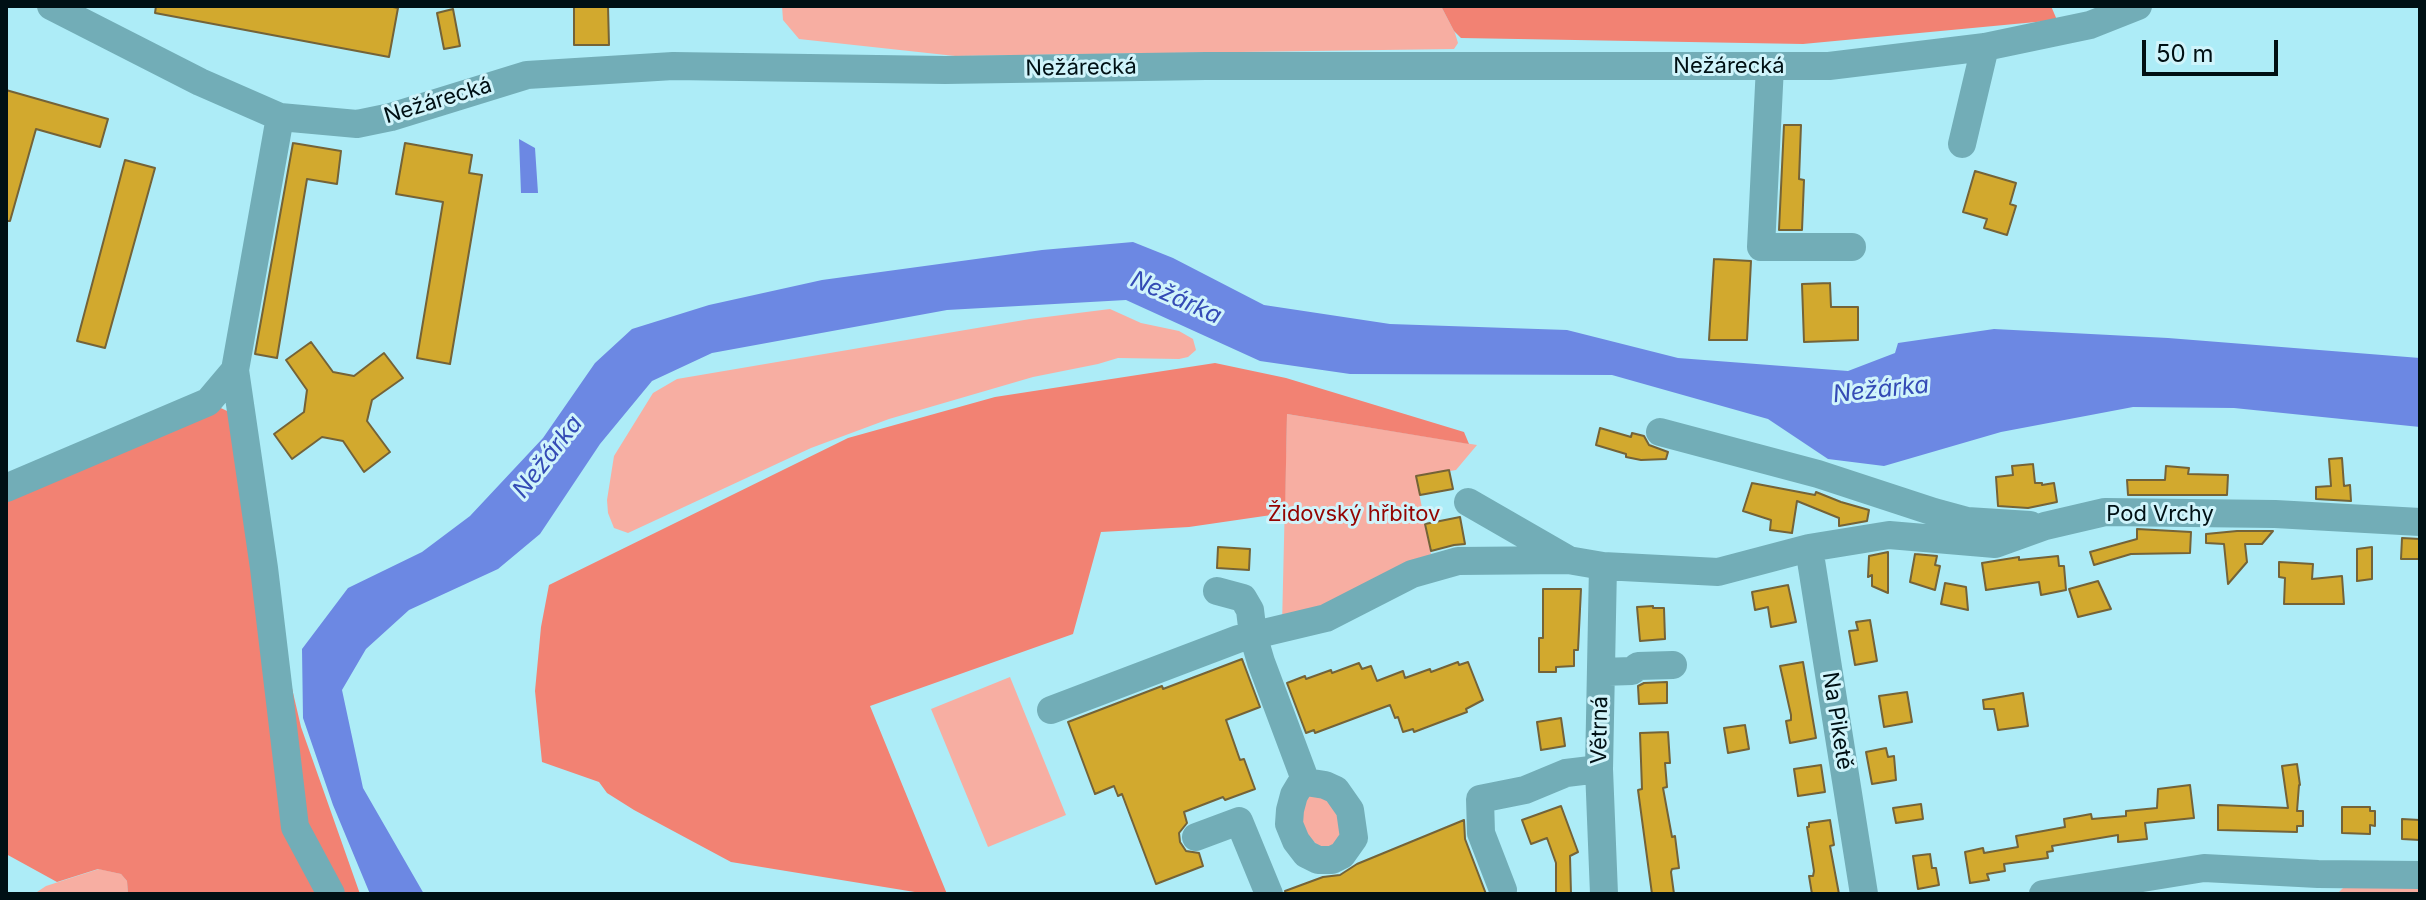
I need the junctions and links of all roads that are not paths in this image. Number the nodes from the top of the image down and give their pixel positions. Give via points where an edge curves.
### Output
1 (51, 6) edge
2 (2138, 6) edge
3 (1985, 47) junction
4 (1770, 66) junction
5 (280, 117) junction
6 (1962, 144) dead end
7 (1852, 247) dead end
8 (235, 370) junction
9 (1660, 432) dead end
10 (12, 482) edge
11 (1468, 502) dead end
12 (2420, 522) edge
13 (2045, 526) junction
14 (1809, 548) junction
15 (1568, 560) junction
16 (1603, 566) junction
17 (1217, 591) dead end
18 (1253, 635) junction
19 (1673, 665) dead end
20 (1601, 672) junction
21 (1051, 710) dead end
22 (1599, 769) junction
23 (1306, 782) dead end
24 (1196, 837) dead end
25 (2420, 875) edge
26 (2318, 884) edge
27 (1503, 890) dead end
28 (331, 894) edge
29 (1269, 894) edge
30 (1604, 894) edge
31 (1864, 894) edge
32 (2043, 894) edge

1 - 5 street, Nežárecká
2 - 3 street, Nežárecká via 2090,25
3 - 4 street, Nežárecká via 1829,66
3 - 6 street
4 - 5 street, Nežárecká via 673,66 514,78 357,124
4 - 7 street via 1761,247
5 - 8 street
8 - 10 street via 208,402
8 - 28 street via 295,827
9 - 13 street via 1967,521
11 - 15 street
12 - 13 street, Pod Vrchy via 2105,512
13 - 14 street, Pod Vrchy via 1995,544 1889,535
14 - 16 street, Pod Vrchy via 1718,572
14 - 31 street, Na Piketě
15 - 16 street, Pod Vrchy
15 - 18 street via 1458,561 1412,574 1326,618
16 - 20 street, Větrná
17 - 18 street via 1243,598
18 - 21 street
18 - 23 street
19 - 20 street
20 - 22 street, Větrná
22 - 27 street via 1566,773 1525,790 1480,799 1481,833
22 - 30 street, Větrná
24 - 29 street via 1239,821
25 - 26 street
26 - 32 street via 2204,868

